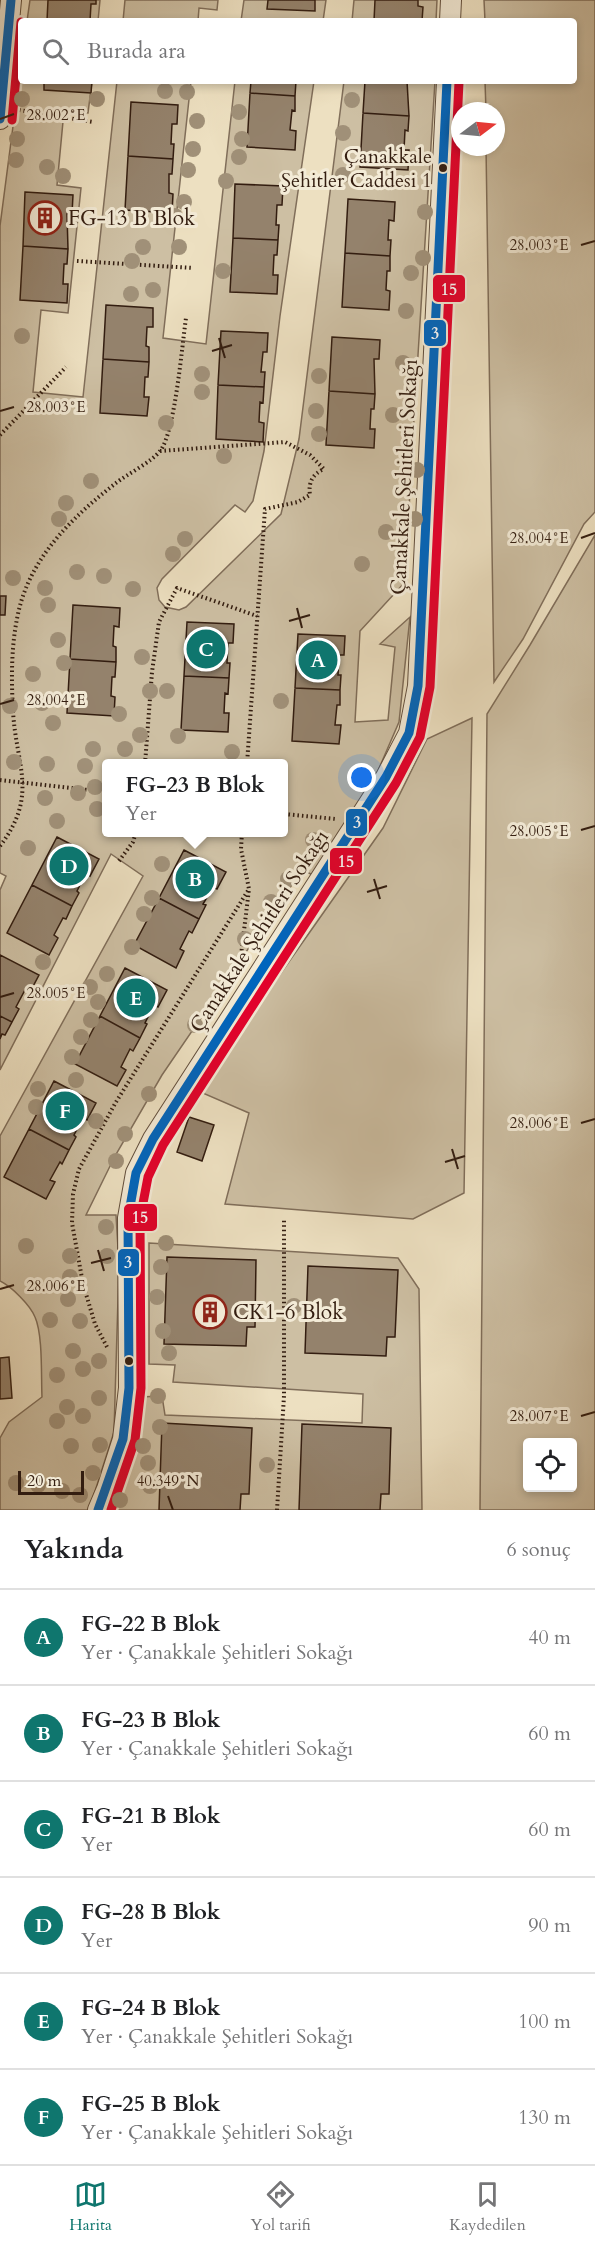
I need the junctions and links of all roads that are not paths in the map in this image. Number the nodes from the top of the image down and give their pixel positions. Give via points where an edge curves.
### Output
1 (11, 0) edge
2 (451, 0) edge
3 (450, 18) edge
4 (447, 84) edge
5 (1, 113) edge
6 (98, 1510) edge

1 - 5 street
2 - 3 street
4 - 6 street, Çanakkale Şehitleri Sokağı via 418,686 409,733 386,777 153,1139 136,1173 128,1218 129,1388 123,1439

